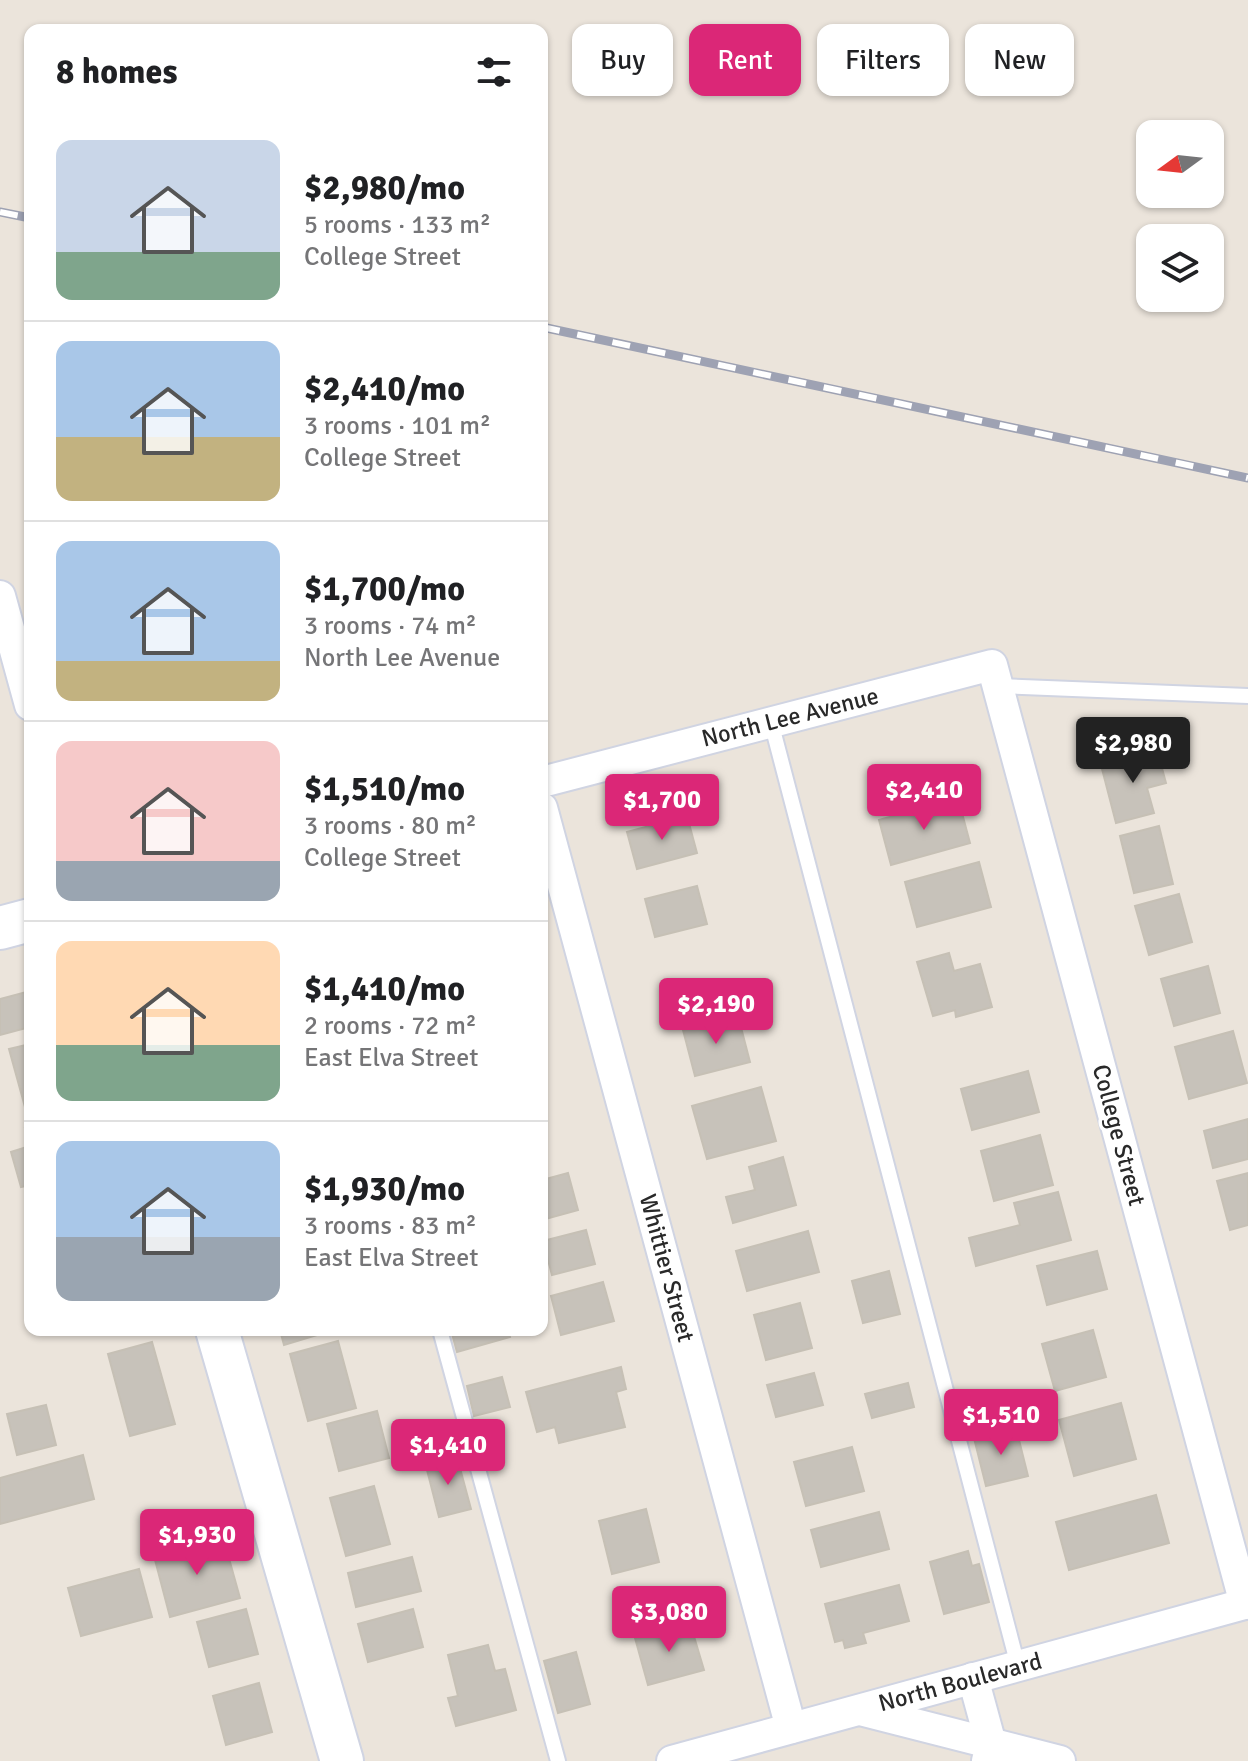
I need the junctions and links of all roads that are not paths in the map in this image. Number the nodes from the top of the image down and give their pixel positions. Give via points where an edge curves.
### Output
1 (0, 596) edge
2 (995, 676) junction
3 (24, 683) edge
4 (1248, 696) edge
5 (771, 722) junction
6 (548, 780) edge
7 (548, 830) edge
8 (24, 922) edge
9 (0, 928) edge
10 (219, 1336) edge
11 (442, 1336) edge
12 (1246, 1604) edge
13 (1018, 1666) junction
14 (973, 1678) junction
15 (858, 1710) junction
16 (791, 1728) junction
17 (989, 1753) edge
18 (715, 1755) edge
19 (342, 1761) edge
20 (558, 1761) edge
21 (672, 1761) edge
22 (1060, 1761) edge

1 - 3 street
2 - 4 lane
2 - 5 street, North Lee Avenue
2 - 12 street, College Street
5 - 6 street, North Lee Avenue
5 - 13 lane
7 - 16 street, Whittier Street
8 - 9 street
10 - 19 street
11 - 20 lane
12 - 13 street, North Boulevard
13 - 14 street, North Boulevard
14 - 15 street, North Boulevard
14 - 17 street
15 - 16 street, North Boulevard
15 - 17 street
16 - 18 street, North Boulevard
17 - 22 street
18 - 21 street, North Boulevard

